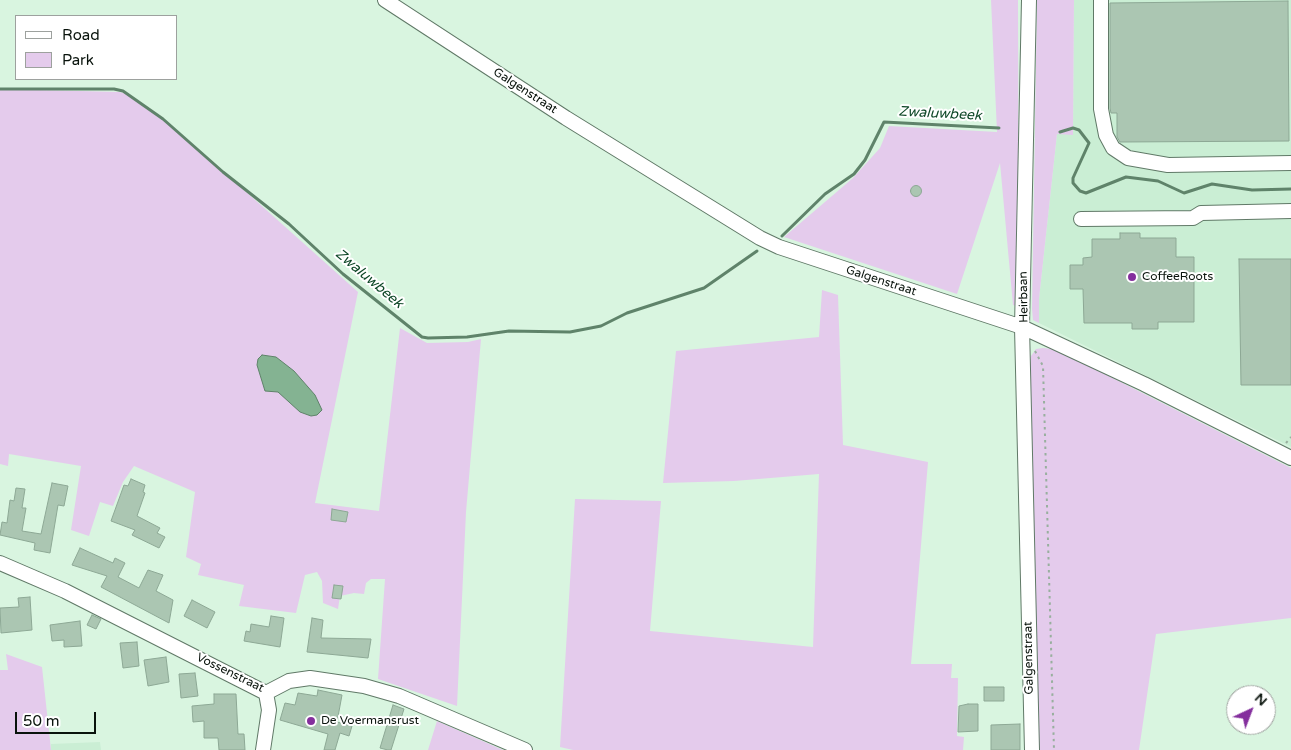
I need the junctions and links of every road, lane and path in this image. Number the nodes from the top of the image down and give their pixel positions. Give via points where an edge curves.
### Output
1 (385, 0) edge
2 (1029, 0) edge
3 (1101, 0) edge
4 (1291, 163) edge
5 (1291, 211) edge
6 (1081, 219) dead end
7 (1022, 327) junction
8 (1034, 350) dead end
9 (1291, 458) edge
10 (0, 564) edge
11 (266, 693) junction
12 (263, 750) edge
13 (525, 750) edge
14 (1032, 750) edge
15 (1054, 750) edge

1 - 7 street, Galgenstraat via 566,118 760,238
2 - 7 street, Heirbaan
3 - 4 street via 1101,109 1106,135 1113,148 1128,158 1168,165
5 - 6 street via 1201,213 1193,218
7 - 9 street, Heirbaan via 1168,395
7 - 14 street, Galgenstraat
8 - 15 path via 1043,366
10 - 11 street, Vossenstraat via 65,591
11 - 12 street via 269,710
11 - 13 street, Vossenstraat via 289,681 310,678 364,686 399,696

